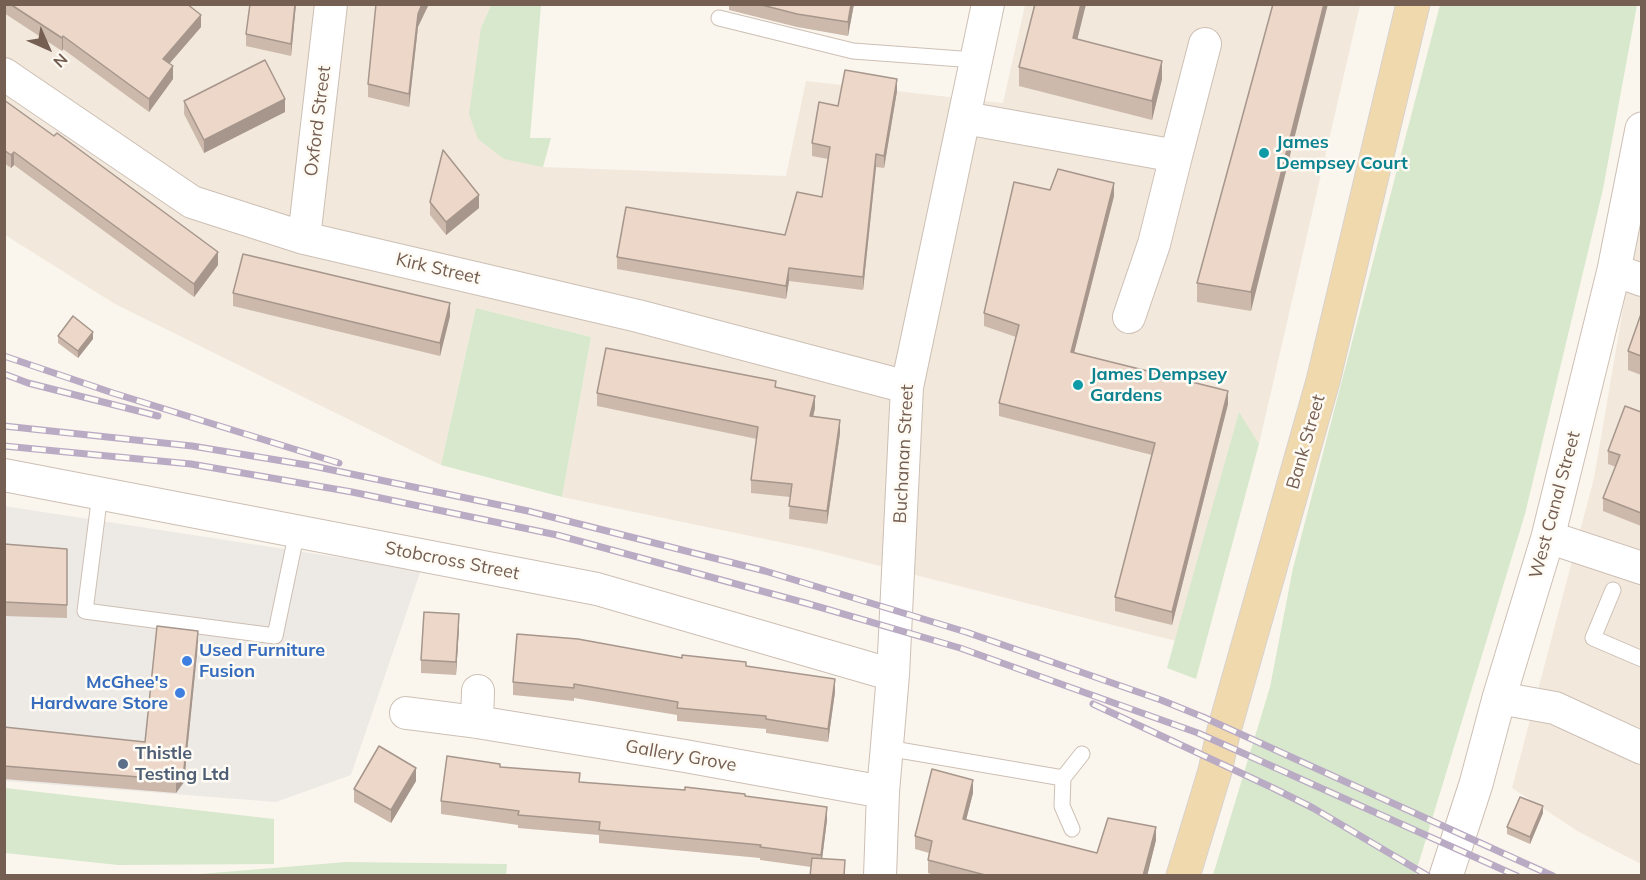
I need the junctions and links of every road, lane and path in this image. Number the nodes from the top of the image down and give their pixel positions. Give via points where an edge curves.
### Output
1 (331, 4) edge
2 (988, 4) edge
3 (1413, 4) edge
4 (719, 18) dead end
5 (1205, 44) dead end
6 (975, 60) junction
7 (4, 74) edge
8 (965, 118) junction
9 (1641, 129) edge
10 (1176, 156) junction
11 (304, 238) junction
12 (1628, 275) edge
13 (1130, 317) dead end
14 (907, 387) junction
15 (4, 475) edge
16 (100, 494) junction
17 (297, 531) junction
18 (1548, 537) junction
19 (1641, 568) edge
20 (1613, 590) dead end
21 (1641, 659) edge
22 (893, 675) junction
23 (478, 691) dead end
24 (1499, 698) junction
25 (406, 713) dead end
26 (477, 722) junction
27 (887, 748) junction
28 (1641, 748) edge
29 (1082, 754) dead end
30 (1063, 778) junction
31 (883, 792) junction
32 (1072, 829) dead end
33 (880, 876) edge
34 (1183, 876) edge
35 (1446, 876) edge

1 - 11 street, Oxford Street
2 - 6 street, Buchanan Street
3 - 34 main road, Bank Street via 1323,381
4 - 6 lane via 854,51
5 - 10 street
6 - 8 street, Buchanan Street
7 - 11 street, Kirk Street via 192,202
8 - 10 street
8 - 14 street, Buchanan Street
9 - 12 street, West Canal Street
10 - 13 street via 1154,244
11 - 14 street, Kirk Street via 638,316
12 - 18 street, West Canal Street
14 - 22 street, Buchanan Street
15 - 16 street, Stobcross Street
16 - 17 street, Stobcross Street
16 - 17 lane via 85,611 275,636
17 - 22 street, Stobcross Street via 597,589
18 - 19 street
18 - 24 street, West Canal Street
20 - 21 lane via 1593,638
22 - 27 street, Buchanan Street
23 - 26 street
24 - 28 street via 1555,708
24 - 35 street, West Canal Street
25 - 26 street, Gallery Grove
26 - 31 street, Gallery Grove
27 - 30 lane
27 - 31 street, Buchanan Street
29 - 30 lane
30 - 32 lane via 1062,806
31 - 33 street, Buchanan Street

